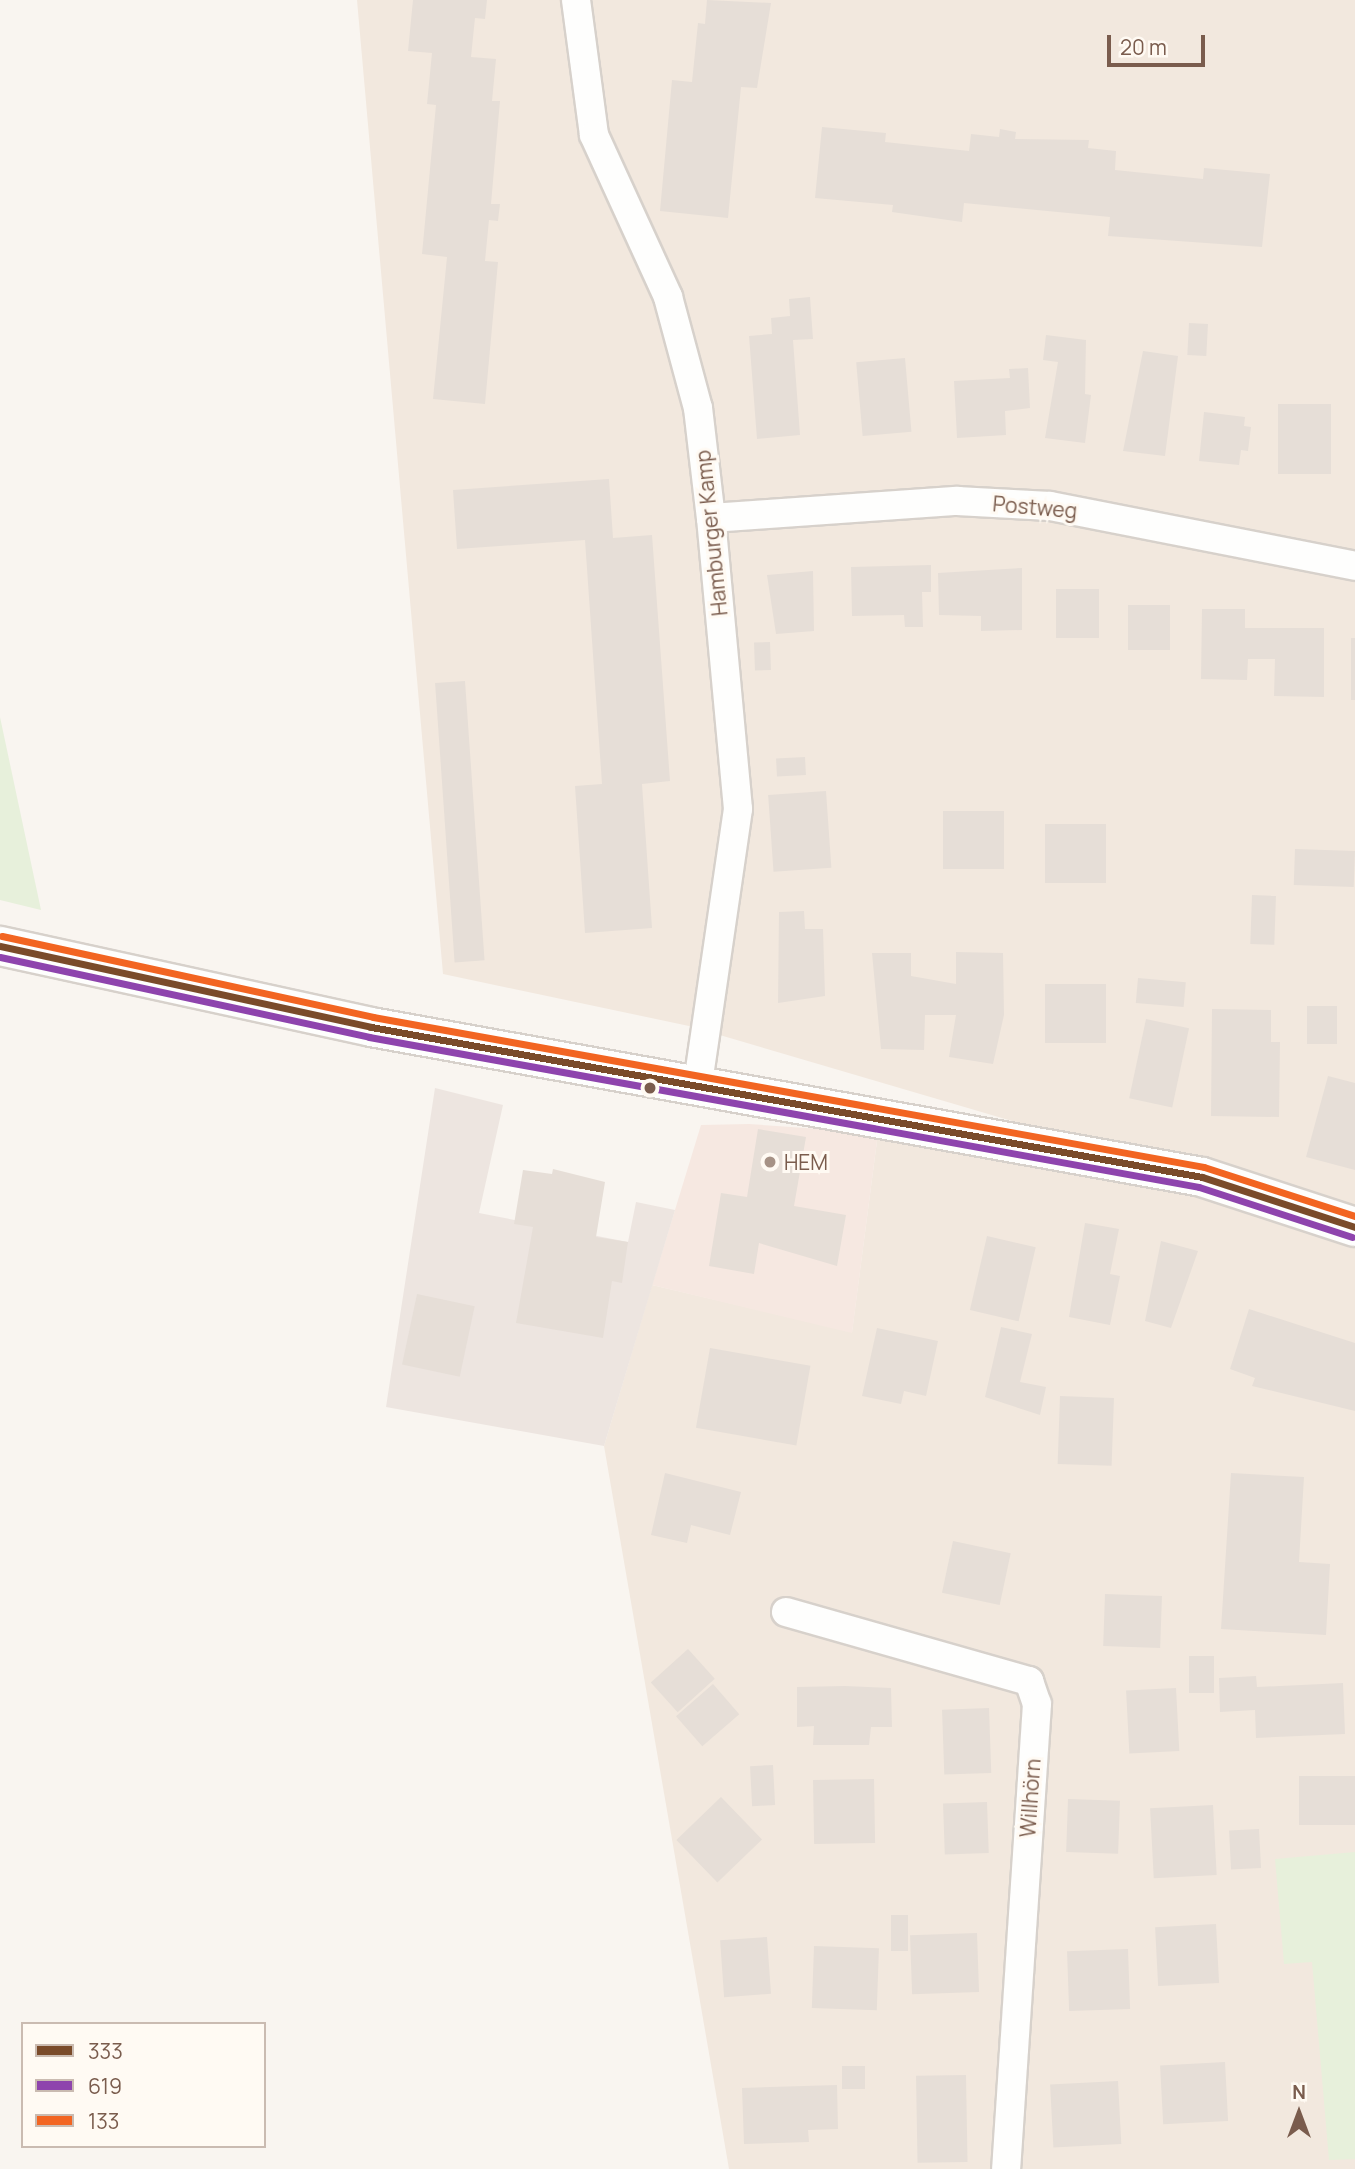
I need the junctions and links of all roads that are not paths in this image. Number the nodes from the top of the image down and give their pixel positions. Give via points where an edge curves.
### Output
1 (576, 0) edge
2 (711, 519) junction
3 (1355, 566) edge
4 (0, 946) edge
5 (698, 1084) junction
6 (1355, 1227) edge
7 (786, 1612) dead end
8 (1006, 2169) edge

1 - 2 street, Hamburger Kamp via 594,135 668,297 698,408
2 - 3 street, Postweg via 957,501 1051,506
2 - 5 street, Hamburger Kamp via 738,809
4 - 5 main road via 372,1027
5 - 6 main road via 1202,1177
7 - 8 street, Willhörn via 1029,1681 1037,1704

